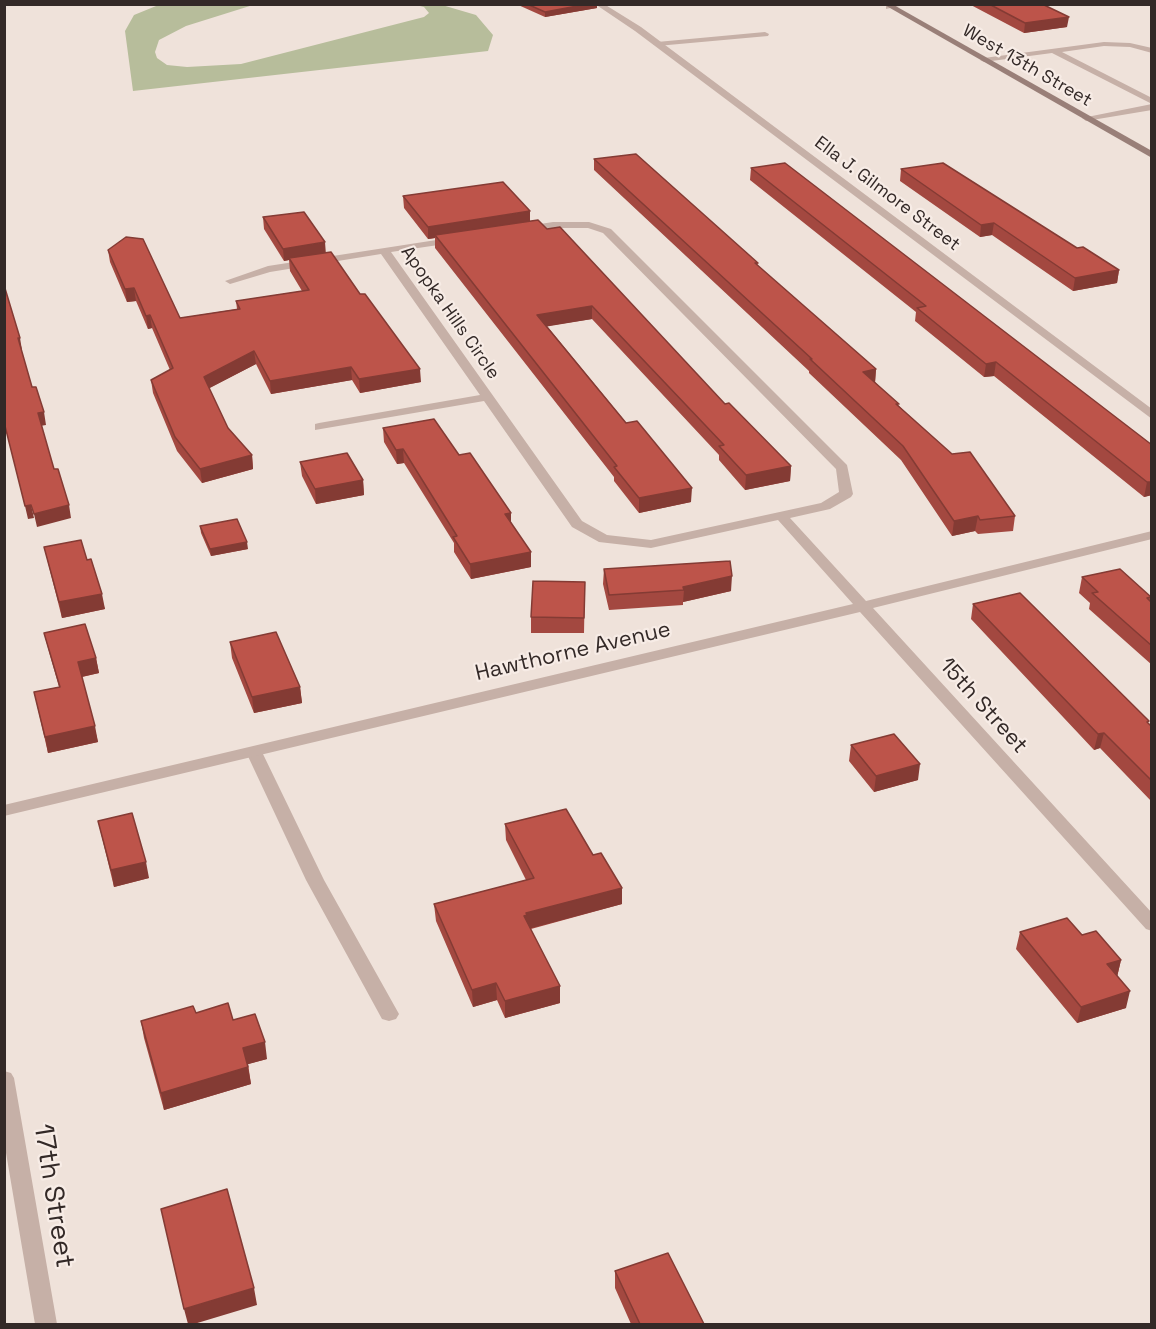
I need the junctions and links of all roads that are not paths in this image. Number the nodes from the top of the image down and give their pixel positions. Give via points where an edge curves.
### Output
1 (598, 4) edge
2 (905, 4) edge
3 (887, 6) edge
4 (765, 34) dead end
5 (657, 44) junction
6 (1054, 51) junction
7 (1152, 51) edge
8 (984, 60) junction
9 (1152, 102) edge
10 (1152, 107) edge
11 (1086, 118) junction
12 (1152, 155) edge
13 (384, 250) junction
14 (230, 281) dead end
15 (486, 396) junction
16 (1152, 415) edge
17 (319, 427) dead end
18 (782, 517) junction
19 (1145, 537) edge
20 (1152, 549) edge
21 (861, 607) junction
22 (254, 752) junction
23 (4, 811) edge
24 (1152, 925) edge
25 (389, 1014) dead end
26 (4, 1078) edge
27 (46, 1324) edge

1 - 5 street, Ella J. Gilmore Street
2 - 3 street
3 - 8 street, West 13th Street
4 - 5 street
5 - 16 street, Ella J. Gilmore Street
6 - 7 street via 1111,44
6 - 8 street
6 - 9 street
8 - 11 street, West 13th Street
10 - 11 street
11 - 12 street, West 13th Street
13 - 14 street via 268,269
13 - 15 street, Apopka Hills Circle
13 - 18 street, Apopka Hills Circle via 553,225 589,225 607,231 842,468 846,494 825,506
15 - 17 street
15 - 18 street, Apopka Hills Circle via 577,524 604,539 651,544
18 - 21 street, 15th Street
19 - 20 street
19 - 21 street, Hawthorne Avenue
21 - 22 street, Hawthorne Avenue
21 - 24 street, 15th Street
22 - 23 street, Hawthorne Avenue
22 - 25 street via 315,880
26 - 27 street, 17th Street

